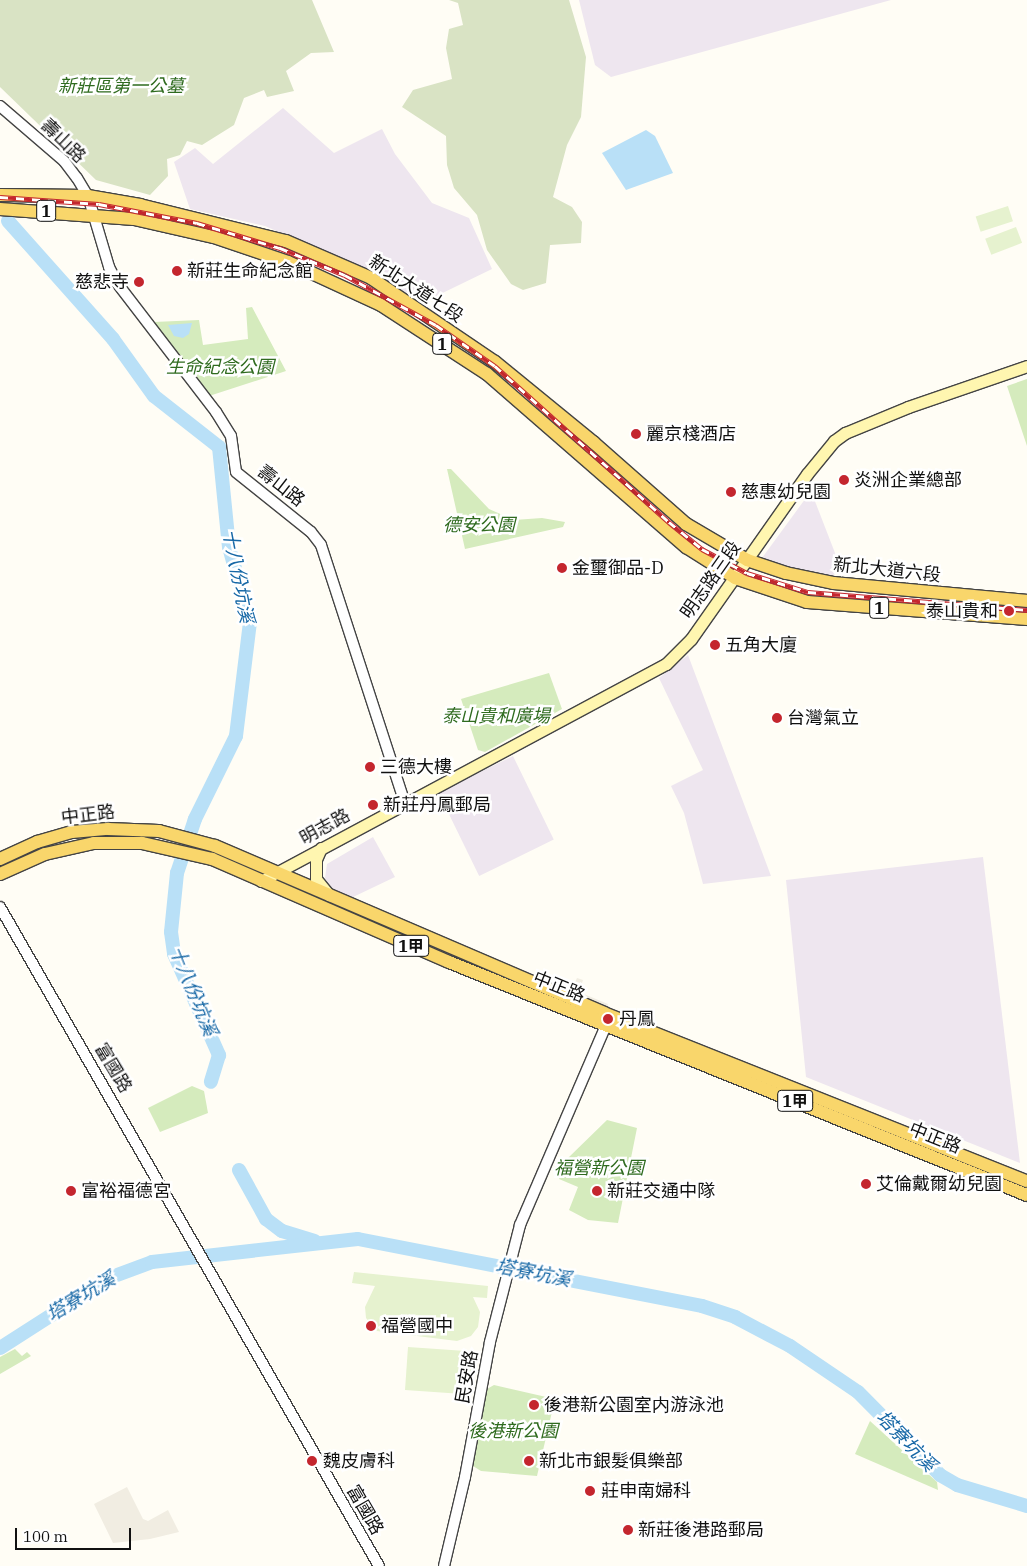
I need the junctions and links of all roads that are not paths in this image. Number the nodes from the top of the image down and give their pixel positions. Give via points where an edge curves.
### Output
1 (0, 106) edge
2 (0, 195) edge
3 (88, 196) junction
4 (0, 209) edge
5 (93, 214) junction
6 (1027, 366) edge
7 (747, 560) junction
8 (735, 578) junction
9 (1027, 601) edge
10 (1027, 619) edge
11 (405, 803) junction
12 (321, 848) junction
13 (0, 859) edge
14 (278, 872) junction
15 (0, 874) edge
16 (261, 881) junction
17 (330, 895) junction
18 (0, 907) edge
19 (608, 1020) junction
20 (1027, 1181) edge
21 (1027, 1195) edge
22 (379, 1566) edge
23 (444, 1566) edge

1 - 3 street, 壽山路 via 64,161
2 - 3 main road, 新北大道七段 / 1
3 - 5 street, 壽山路
3 - 7 main road, 新北大道七段 / 1 via 140,205 286,241 371,278 495,362 686,524
4 - 5 main road, 新北大道七段 / 1
5 - 8 main road, 新北大道七段 / 1 via 134,218 214,237 288,262 398,315 487,374 686,547
5 - 11 street, 壽山路 via 117,282 231,436 236,472 311,532 321,545
6 - 7 main road, 明志路三段 via 908,407 845,433 834,441 807,474
7 - 8 main road, 明志路三段
7 - 9 main road, 新北大道六段 / 1 via 827,582
8 - 10 main road, 新北大道六段 / 1 via 807,602
8 - 11 main road, 明志路三段 via 691,639 666,664
11 - 12 main road, 明志路
12 - 14 main road, 明志路
12 - 17 main road via 316,859 316,879
13 - 14 main road, 中正路 / 1甲 via 36,842 72,832 140,828 198,841
14 - 16 main road, 明志路
14 - 17 main road, 中正路 / 1甲
15 - 16 main road, 中正路 / 1甲 via 45,854 94,843 142,843 191,853
16 - 19 main road, 中正路 / 1甲
17 - 19 main road, 中正路 / 1甲
18 - 22 street, 富國路
19 - 20 main road, 中正路 / 1甲
19 - 21 main road, 中正路 / 1甲
19 - 23 street, 民安路 via 517,1234 504,1281

